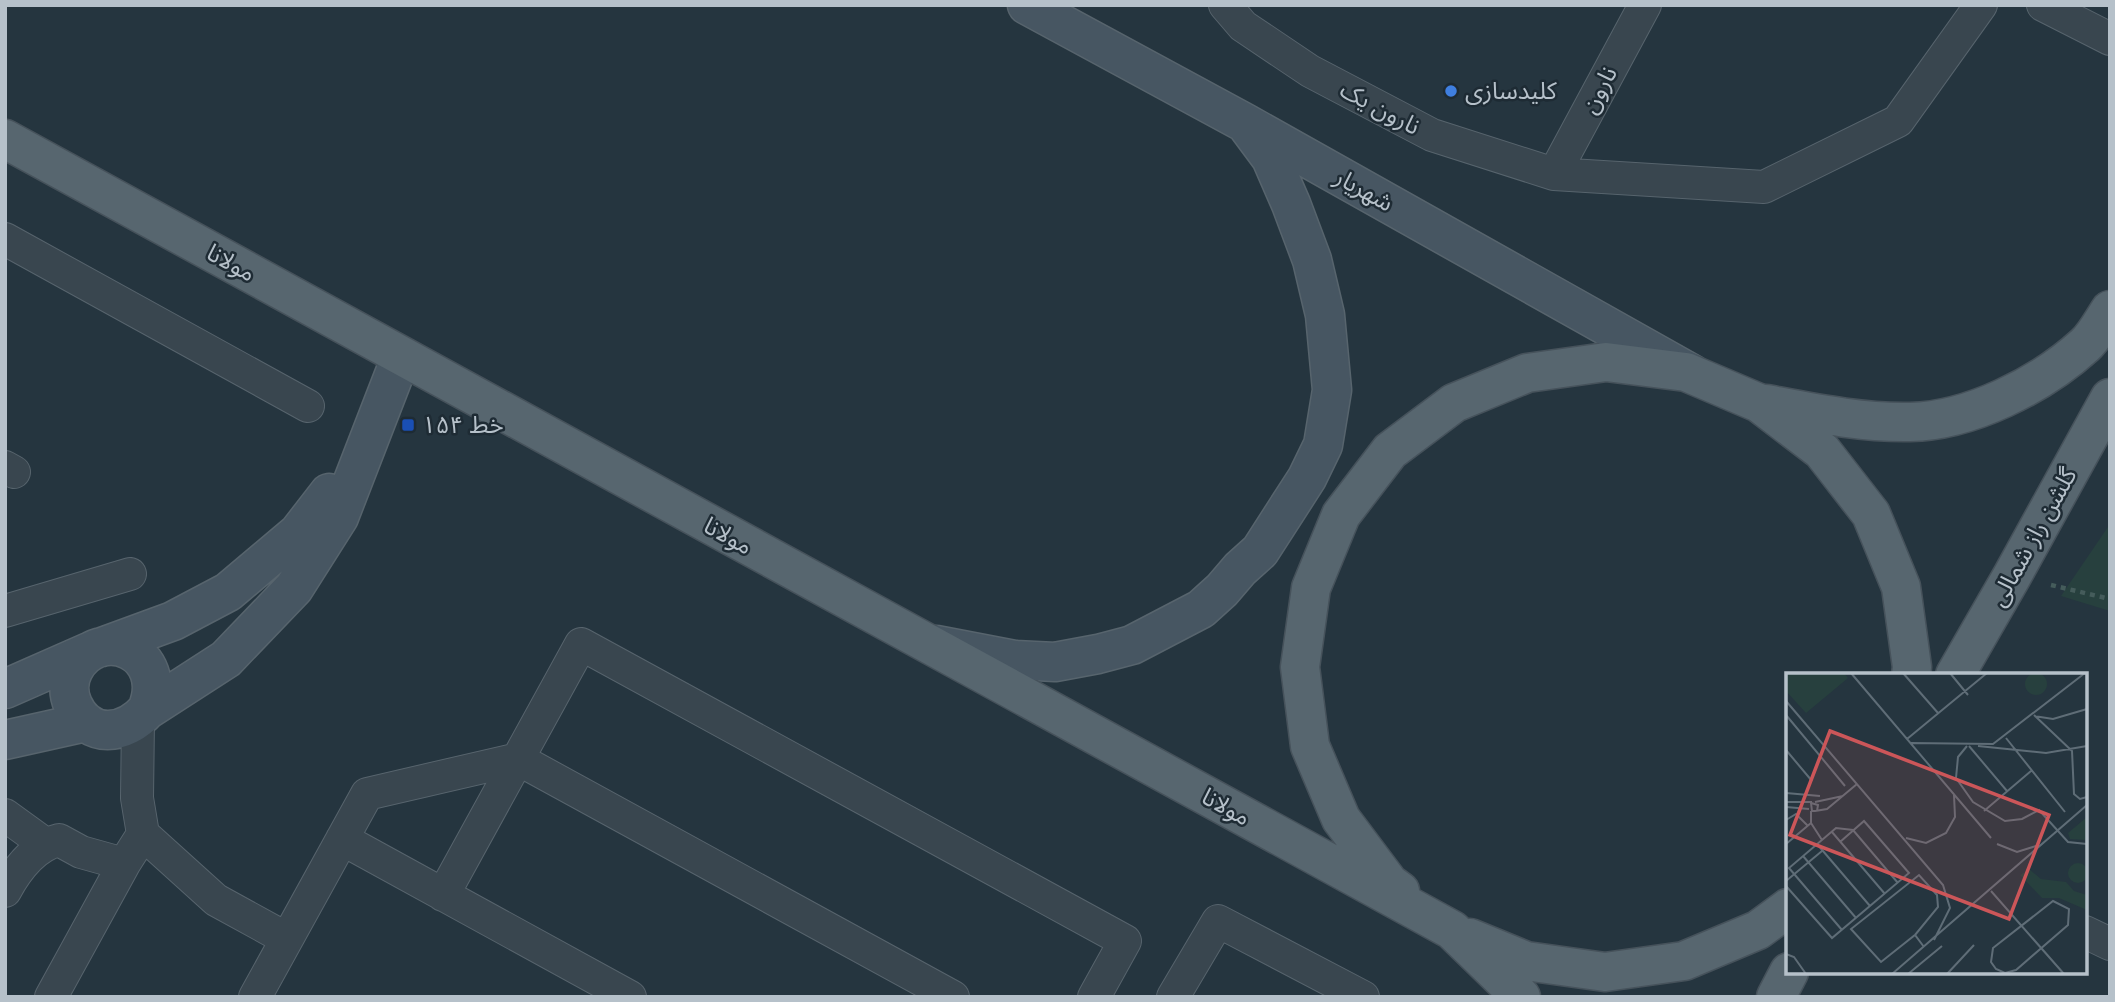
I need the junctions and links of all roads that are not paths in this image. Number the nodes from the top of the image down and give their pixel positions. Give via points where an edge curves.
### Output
1 (1027, 5) edge
2 (1225, 5) edge
3 (1645, 5) edge
4 (1981, 5) edge
5 (2043, 5) edge
6 (2110, 38) edge
7 (1245, 123) junction
8 (5, 139) edge
9 (1553, 174) junction
10 (5, 239) edge
11 (2110, 310) edge
12 (401, 357) junction
13 (1700, 378) junction
14 (2110, 398) edge
15 (1759, 403) junction
16 (308, 406) dead end
17 (367, 444) junction
18 (130, 574) dead end
19 (5, 611) edge
20 (927, 644) junction
21 (95, 649) junction
22 (1911, 673) edge
23 (1956, 673) edge
24 (5, 689) edge
25 (142, 715) junction
26 (92, 725) junction
27 (5, 740) edge
28 (518, 759) junction
29 (137, 797) junction
30 (5, 816) edge
31 (143, 834) junction
32 (342, 839) junction
33 (45, 844) junction
34 (124, 864) junction
35 (5, 891) edge
36 (443, 895) junction
37 (1786, 909) edge
38 (1452, 930) junction
39 (2087, 933) edge
40 (287, 939) junction
41 (2110, 944) edge
42 (1788, 974) edge
43 (260, 995) edge
44 (51, 997) edge
45 (630, 997) edge
46 (953, 997) edge
47 (1094, 997) edge
48 (1173, 997) edge
49 (1363, 997) edge
50 (1521, 997) edge
51 (1776, 997) edge

1 - 7 main road, شهریار
2 - 9 street, نارون یک via 1243,26 1310,71 1432,135
3 - 9 street, نارون
4 - 9 street, نارون یک via 1898,121 1764,187
5 - 6 street
7 - 13 main road, شهریار
7 - 20 main road via 1270,158 1291,204 1312,260 1325,315 1332,390 1329,414 1323,445 1295,499 1260,551 1202,608 1132,645 1055,662 1015,660
8 - 12 main road, مولانا
10 - 16 street
11 - 15 main road via 2087,344 2032,384 1970,413 1913,422 1856,420
12 - 17 main road
12 - 20 main road, مولانا
13 - 15 main road
13 - 38 main road via 1686,372 1606,362 1527,373 1454,403 1390,451 1341,515 1311,588 1300,667 1310,746 1341,819 1389,883
14 - 23 main road, گلشن راز شمالی
15 - 22 main road via 1822,451 1871,514 1901,587
17 - 21 main road via 298,533 228,592 173,621
17 - 25 main road via 339,517 294,588 226,660
18 - 19 street
20 - 38 main road, مولانا
21 - 24 main road
21 - 25 main road via 115,646 141,657 153,682 152,697
21 - 26 main road via 79,661 69,686 76,712
25 - 26 main road via 126,728
25 - 29 street
26 - 27 main road
26 - 29 street
28 - 32 street via 367,794
28 - 36 street
28 - 46 street
28 - 47 street via 581,644 1125,941
29 - 31 street
30 - 33 street
31 - 34 street
31 - 40 street via 216,900
32 - 36 street
32 - 40 street
33 - 34 street via 59,840 81,852
33 - 35 street via 15,873
34 - 44 street
36 - 45 street
37 - 38 main road via 1758,930 1684,961 1605,972 1526,961
38 - 50 main road
39 - 41 street
40 - 43 street
42 - 51 main road
48 - 49 street via 1218,921

